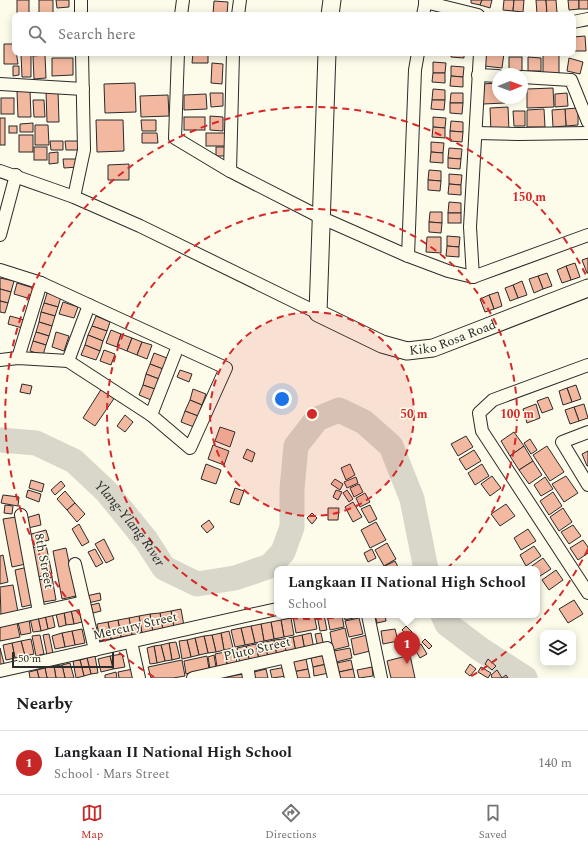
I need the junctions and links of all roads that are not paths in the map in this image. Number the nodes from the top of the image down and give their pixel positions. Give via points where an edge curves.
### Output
1 (81, 0) edge
2 (183, 0) edge
3 (240, 0) edge
4 (332, 0) edge
5 (426, 1) edge
6 (82, 12) edge
7 (181, 12) edge
8 (238, 12) edge
9 (330, 12) edge
10 (424, 12) edge
11 (467, 12) edge
12 (588, 19) edge
13 (576, 21) edge
14 (82, 56) edge
15 (178, 56) edge
16 (233, 56) edge
17 (327, 56) edge
18 (417, 56) edge
19 (480, 56) edge
20 (478, 75) junction
21 (492, 76) edge
22 (528, 77) edge
23 (0, 84) edge
24 (83, 90) junction
25 (588, 122) edge
26 (476, 133) junction
27 (588, 133) edge
28 (0, 171) edge
29 (230, 171) junction
30 (16, 175) junction
31 (74, 197) junction
32 (322, 218) junction
33 (0, 235) edge
34 (588, 235) edge
35 (408, 256) junction
36 (0, 270) edge
37 (473, 277) junction
38 (41, 283) junction
39 (588, 288) edge
40 (90, 305) junction
41 (318, 313) junction
42 (178, 346) junction
43 (18, 358) junction
44 (0, 360) edge
45 (68, 361) junction
46 (588, 365) edge
47 (151, 414) junction
48 (588, 432) edge
49 (588, 485) edge
50 (21, 515) dead end
51 (75, 564) dead end
52 (588, 593) edge
53 (84, 602) junction
54 (274, 610) edge
55 (39, 612) junction
56 (369, 618) edge
57 (0, 621) edge
58 (131, 642) junction
59 (95, 650) junction
60 (286, 657) junction
61 (0, 671) edge
62 (248, 672) edge
63 (207, 676) edge
64 (139, 678) edge
65 (193, 678) edge
66 (291, 678) edge
67 (334, 678) edge
68 (381, 678) edge

1 - 6 street
2 - 7 street
3 - 8 street
4 - 9 street
5 - 10 street
5 - 11 street
12 - 13 street
14 - 24 street
15 - 29 street via 175,138
16 - 29 street
17 - 32 street
18 - 35 street
19 - 20 street
20 - 21 street
20 - 26 street
22 - 25 street via 571,80
23 - 24 street
24 - 31 street via 84,150
26 - 27 street
26 - 37 street via 470,227
28 - 30 street
29 - 32 street
30 - 31 street
30 - 33 street
31 - 41 street via 140,226
32 - 35 street
32 - 41 street
34 - 37 street
35 - 37 street
36 - 38 street
38 - 40 street
38 - 43 street
39 - 41 street, Kiko Rosa Road via 433,348 407,351 382,344
40 - 42 street
40 - 45 street
42 - 47 street
42 - 47 street via 226,368 190,448
43 - 44 street
43 - 45 street
45 - 47 street
46 - 52 street via 493,400 479,413 482,431
48 - 49 street via 562,442
50 - 55 street, 8th Street
51 - 53 street
53 - 55 street
53 - 59 street
54 - 58 street, Mercury Street
55 - 57 street
56 - 68 street
58 - 59 street, Mercury Street
58 - 64 street
59 - 61 street, Mercury Street
60 - 62 street, Pluto Street
60 - 66 street
60 - 67 street, Pluto Street via 327,648
62 - 63 street, Pluto Street
63 - 65 street, Pluto Street

